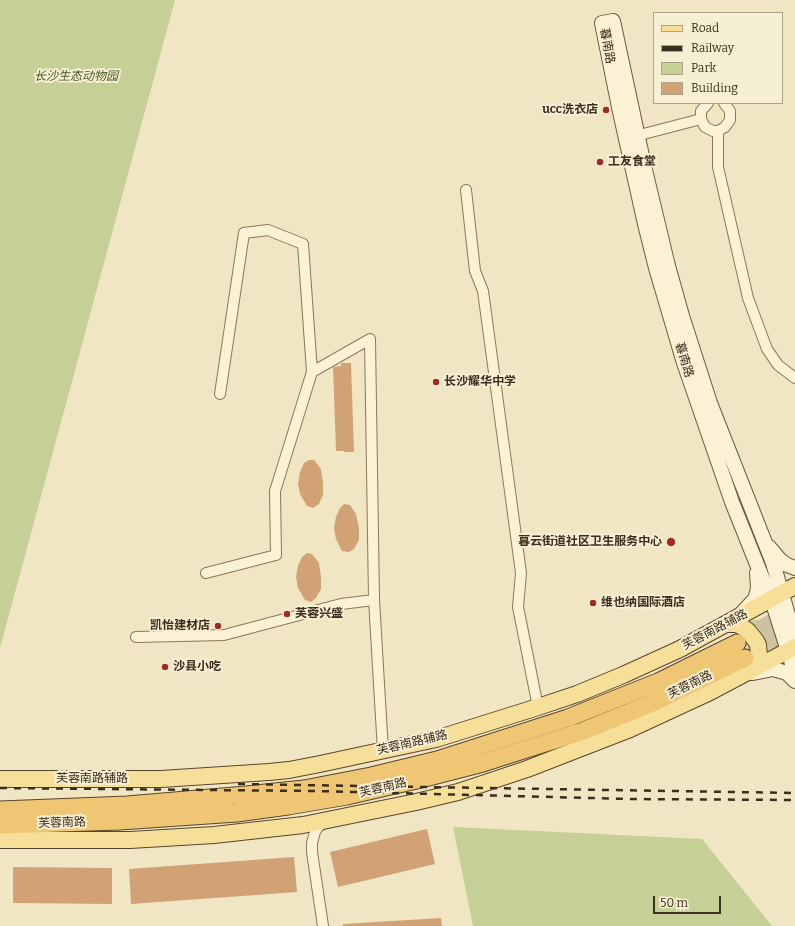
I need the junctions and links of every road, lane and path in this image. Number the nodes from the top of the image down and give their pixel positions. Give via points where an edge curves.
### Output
1 (707, 104) edge
2 (725, 104) edge
3 (701, 119) junction
4 (718, 131) junction
5 (631, 137) junction
6 (466, 190) dead end
7 (312, 372) junction
8 (795, 378) edge
9 (220, 394) dead end
10 (761, 534) junction
11 (751, 550) junction
12 (795, 568) edge
13 (206, 573) dead end
14 (783, 593) edge
15 (374, 600) junction
16 (728, 623) junction
17 (136, 637) dead end
18 (737, 643) tunnel mouth
19 (793, 645) edge
20 (745, 669) junction
21 (795, 673) edge
22 (795, 681) edge
23 (538, 707) junction
24 (383, 751) junction
25 (0, 779) edge
26 (0, 799) edge
27 (210, 799) junction
28 (0, 810) edge
29 (329, 820) junction
30 (0, 824) edge
31 (24, 824) junction
32 (0, 834) edge
33 (0, 840) edge
34 (323, 926) edge

1 - 3 street via 703,108
2 - 4 street via 730,111 730,120
3 - 4 street via 709,129
3 - 5 street
4 - 8 street via 718,167 748,298 767,349 778,365
5 - 5 main road, 暮南路 via 613,21 602,23
5 - 10 main road, 暮南路 via 712,410
5 - 11 main road, 暮南路 via 656,268 684,363
6 - 23 street via 475,271 484,291 521,573 518,607
7 - 9 street via 303,244 268,230 244,233
7 - 13 street via 275,490 276,555
7 - 15 street via 370,339
10 - 12 main road via 780,560
10 - 14 main road, 暮南路
11 - 14 main road, 暮南路
11 - 16 main road via 758,581 757,593 746,610
14 - 16 main road, 芙蓉南路辅路
14 - 19 main road, 暮南路
15 - 17 street via 341,604 224,635
15 - 24 street
16 - 20 main road via 737,624 748,631 758,645 756,664
16 - 23 main road, 芙蓉南路辅路 via 624,675
18 - 27 highway, 芙蓉南路 via 618,699 568,718 437,760 304,789
19 - 20 main road
19 - 21 main road, 暮南路
20 - 22 main road via 756,672 774,669 787,673
20 - 29 main road via 704,695 630,729 526,769 458,792
20 - 31 highway, 芙蓉南路 via 583,731 483,763 347,796 237,813
23 - 24 main road, 芙蓉南路辅路 via 436,739
24 - 25 main road, 芙蓉南路辅路 via 289,770 253,773 154,779
26 - 27 highway
27 - 28 highway, 芙蓉南路
29 - 33 main road via 258,831 171,838
29 - 34 street via 318,827 312,843
30 - 31 highway, 芙蓉南路
31 - 32 highway

